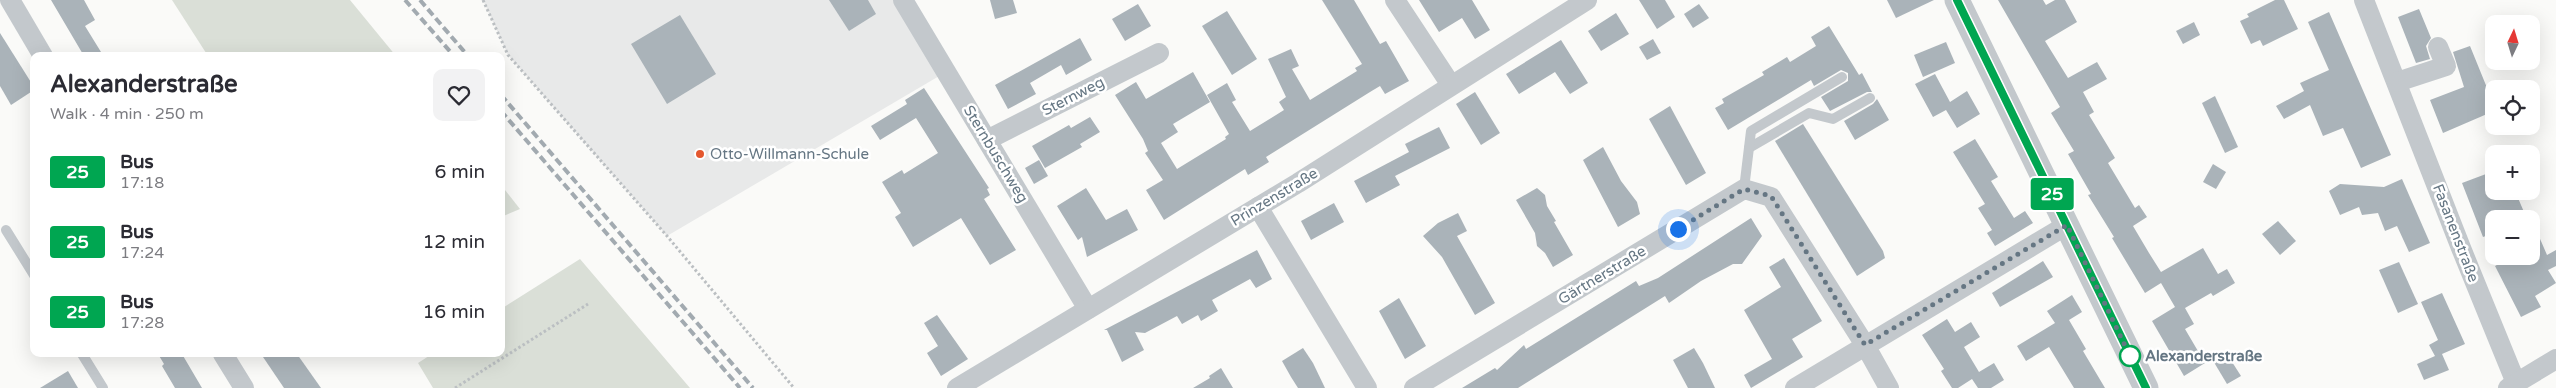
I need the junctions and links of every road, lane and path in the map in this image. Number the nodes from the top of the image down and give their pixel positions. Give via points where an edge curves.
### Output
1 (10, 0) edge
2 (483, 0) edge
3 (903, 0) edge
4 (1396, 0) edge
5 (1587, 0) edge
6 (1957, 0) edge
7 (2364, 0) edge
8 (2438, 47) dead end
9 (42, 52) edge
10 (1159, 53) dead end
11 (1842, 77) dead end
12 (2397, 82) junction
13 (1451, 85) junction
14 (1870, 98) dead end
15 (987, 140) junction
16 (1749, 148) junction
17 (1744, 189) junction
18 (1258, 206) junction
19 (2067, 225) junction
20 (6, 230) dead end
21 (30, 269) edge
22 (588, 304) dead end
23 (1088, 309) junction
24 (1865, 345) junction
25 (505, 356) edge
26 (84, 357) edge
27 (225, 357) edge
28 (504, 357) edge
29 (2556, 359) edge
30 (2512, 386) edge
31 (103, 388) edge
32 (244, 388) edge
33 (455, 388) edge
34 (794, 388) edge
35 (957, 388) edge
36 (1367, 388) edge
37 (1414, 388) edge
38 (1795, 388) edge
39 (1889, 388) edge
40 (2146, 388) edge

1 - 9 street
2 - 34 path via 508,55
3 - 15 street, Sternbuschweg
4 - 13 street
5 - 13 street, Prinzenstraße
6 - 19 street
7 - 12 street, Fasanenstraße
8 - 12 street via 2446,66
10 - 15 street, Sternweg
11 - 16 lane via 1751,131
12 - 30 street, Fasanenstraße
13 - 18 street, Prinzenstraße
14 - 16 lane via 1833,119 1809,113
15 - 23 street, Sternbuschweg
16 - 17 lane
17 - 24 street via 1771,196
17 - 37 street, Gärtnerstraße
18 - 23 street, Prinzenstraße
18 - 36 street
19 - 24 street
19 - 40 street
20 - 21 lane
22 - 25 path
23 - 35 street, Prinzenstraße
24 - 38 street
24 - 39 street
26 - 31 lane
27 - 32 street
28 - 33 path
29 - 30 street

